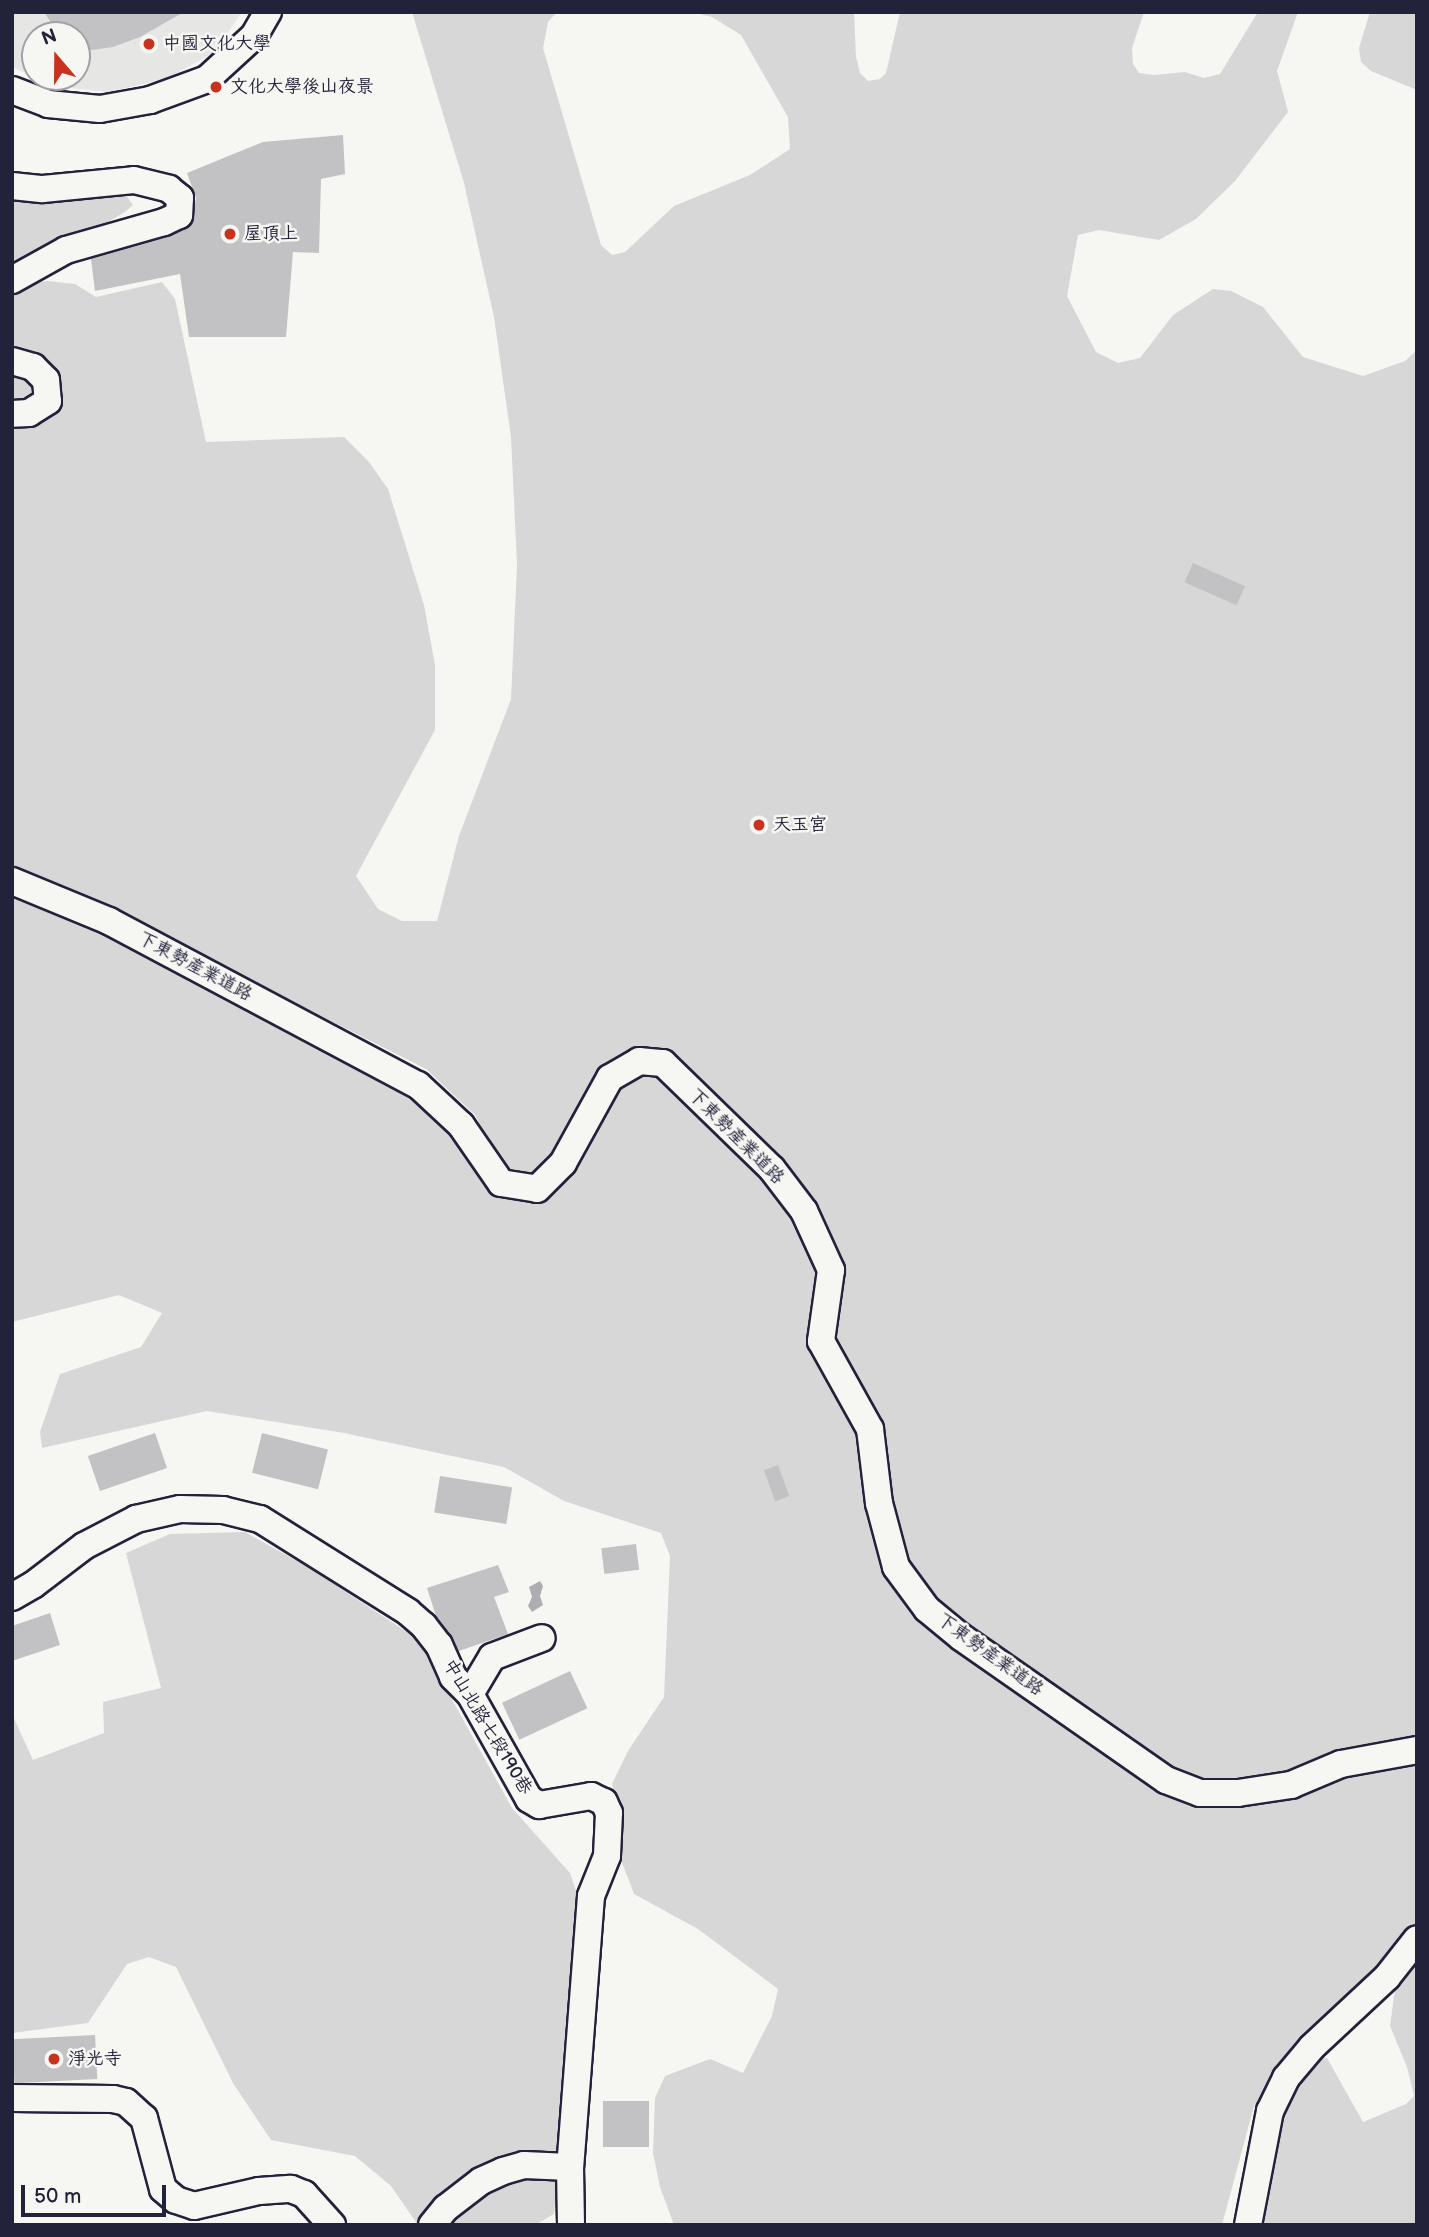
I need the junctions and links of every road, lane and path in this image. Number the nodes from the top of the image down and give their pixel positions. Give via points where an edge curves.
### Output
1 (268, 12) edge
2 (12, 90) edge
3 (12, 186) edge
4 (12, 280) edge
5 (12, 361) edge
6 (12, 414) edge
7 (12, 881) edge
8 (12, 1597) edge
9 (541, 1638) dead end
10 (470, 1694) junction
11 (1417, 1750) edge
12 (1417, 1939) edge
13 (12, 2098) edge
14 (570, 2167) junction
15 (332, 2225) edge
16 (432, 2225) edge
17 (571, 2225) edge
18 (1248, 2225) edge

1 - 2 street via 254,36 206,79 150,100 100,109 48,104
3 - 4 street via 43,189 134,180 169,189 180,198 179,215 172,219 66,250
5 - 6 street via 33,367 46,380 48,401 29,413
7 - 11 street, 下東勢產業道路 via 109,921 418,1085 461,1125 501,1183 537,1189 563,1163 610,1078 639,1061 663,1063 772,1168 804,1211 831,1270 821,1341 870,1429 878,1503 896,1567 927,1609 1166,1780 1200,1793 1292,1785 1341,1764
8 - 10 street, 中山北路七段190巷 via 84,1546 136,1519 180,1509 223,1510 260,1520 408,1612 439,1645 453,1678
9 - 10 street via 492,1657
10 - 14 street, 中山北路七段190巷 via 529,1799 539,1805 591,1796 604,1801 609,1813 607,1856 591,1896
12 - 18 street via 1387,1977 1312,2047 1286,2078 1270,2111
13 - 15 street via 125,2102 144,2119 159,2179 176,2200 194,2206 259,2191 291,2189 304,2194
14 - 16 street via 524,2165 503,2171 481,2181
14 - 17 street, 中山北路七段190巷

